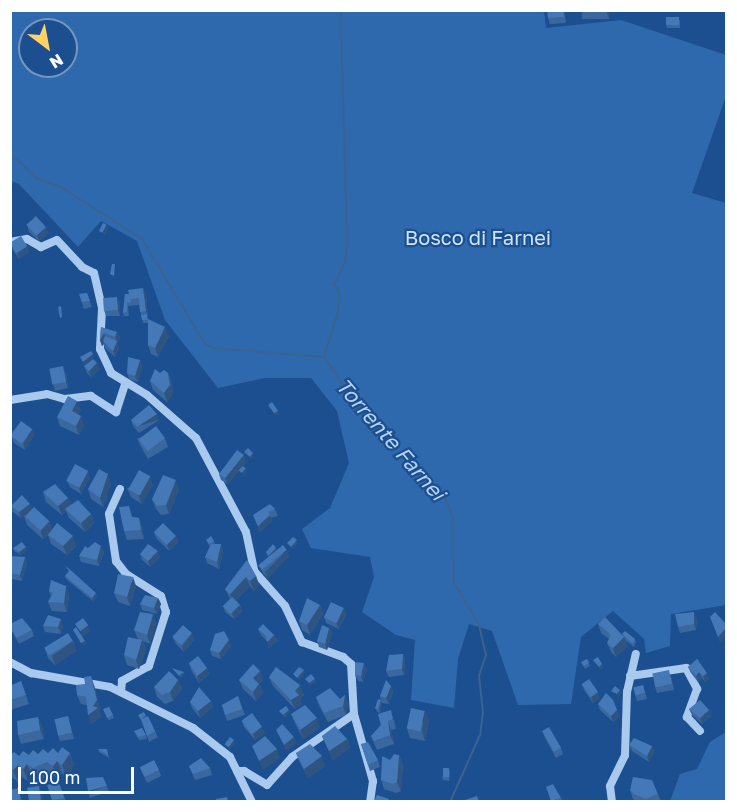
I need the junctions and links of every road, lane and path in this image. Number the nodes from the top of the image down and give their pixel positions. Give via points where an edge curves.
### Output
1 (10, 242) edge
2 (125, 384) junction
3 (14, 400) edge
4 (120, 489) dead end
5 (636, 654) dead end
6 (10, 662) edge
7 (630, 676) junction
8 (121, 692) junction
9 (354, 714) junction
10 (700, 731) dead end
11 (237, 771) junction
12 (252, 801) edge
13 (370, 801) edge
14 (612, 801) edge

1 - 2 street via 27,239 41,247 57,240 82,267 94,273 102,309 100,349 111,373
2 - 3 street via 116,412 91,396 65,399 47,394
2 - 9 street via 147,395 202,445 246,532 254,571 285,606 302,642 343,657 351,664
4 - 8 street via 109,514 116,561 126,574 161,596 166,612 149,666 122,681
5 - 7 street
6 - 8 street via 31,673 79,679
7 - 10 street via 686,668 697,688 687,717
7 - 14 street via 625,755 611,781
8 - 11 street via 210,739 230,757
9 - 11 street via 292,758 267,785
9 - 13 street via 373,781
11 - 12 street

